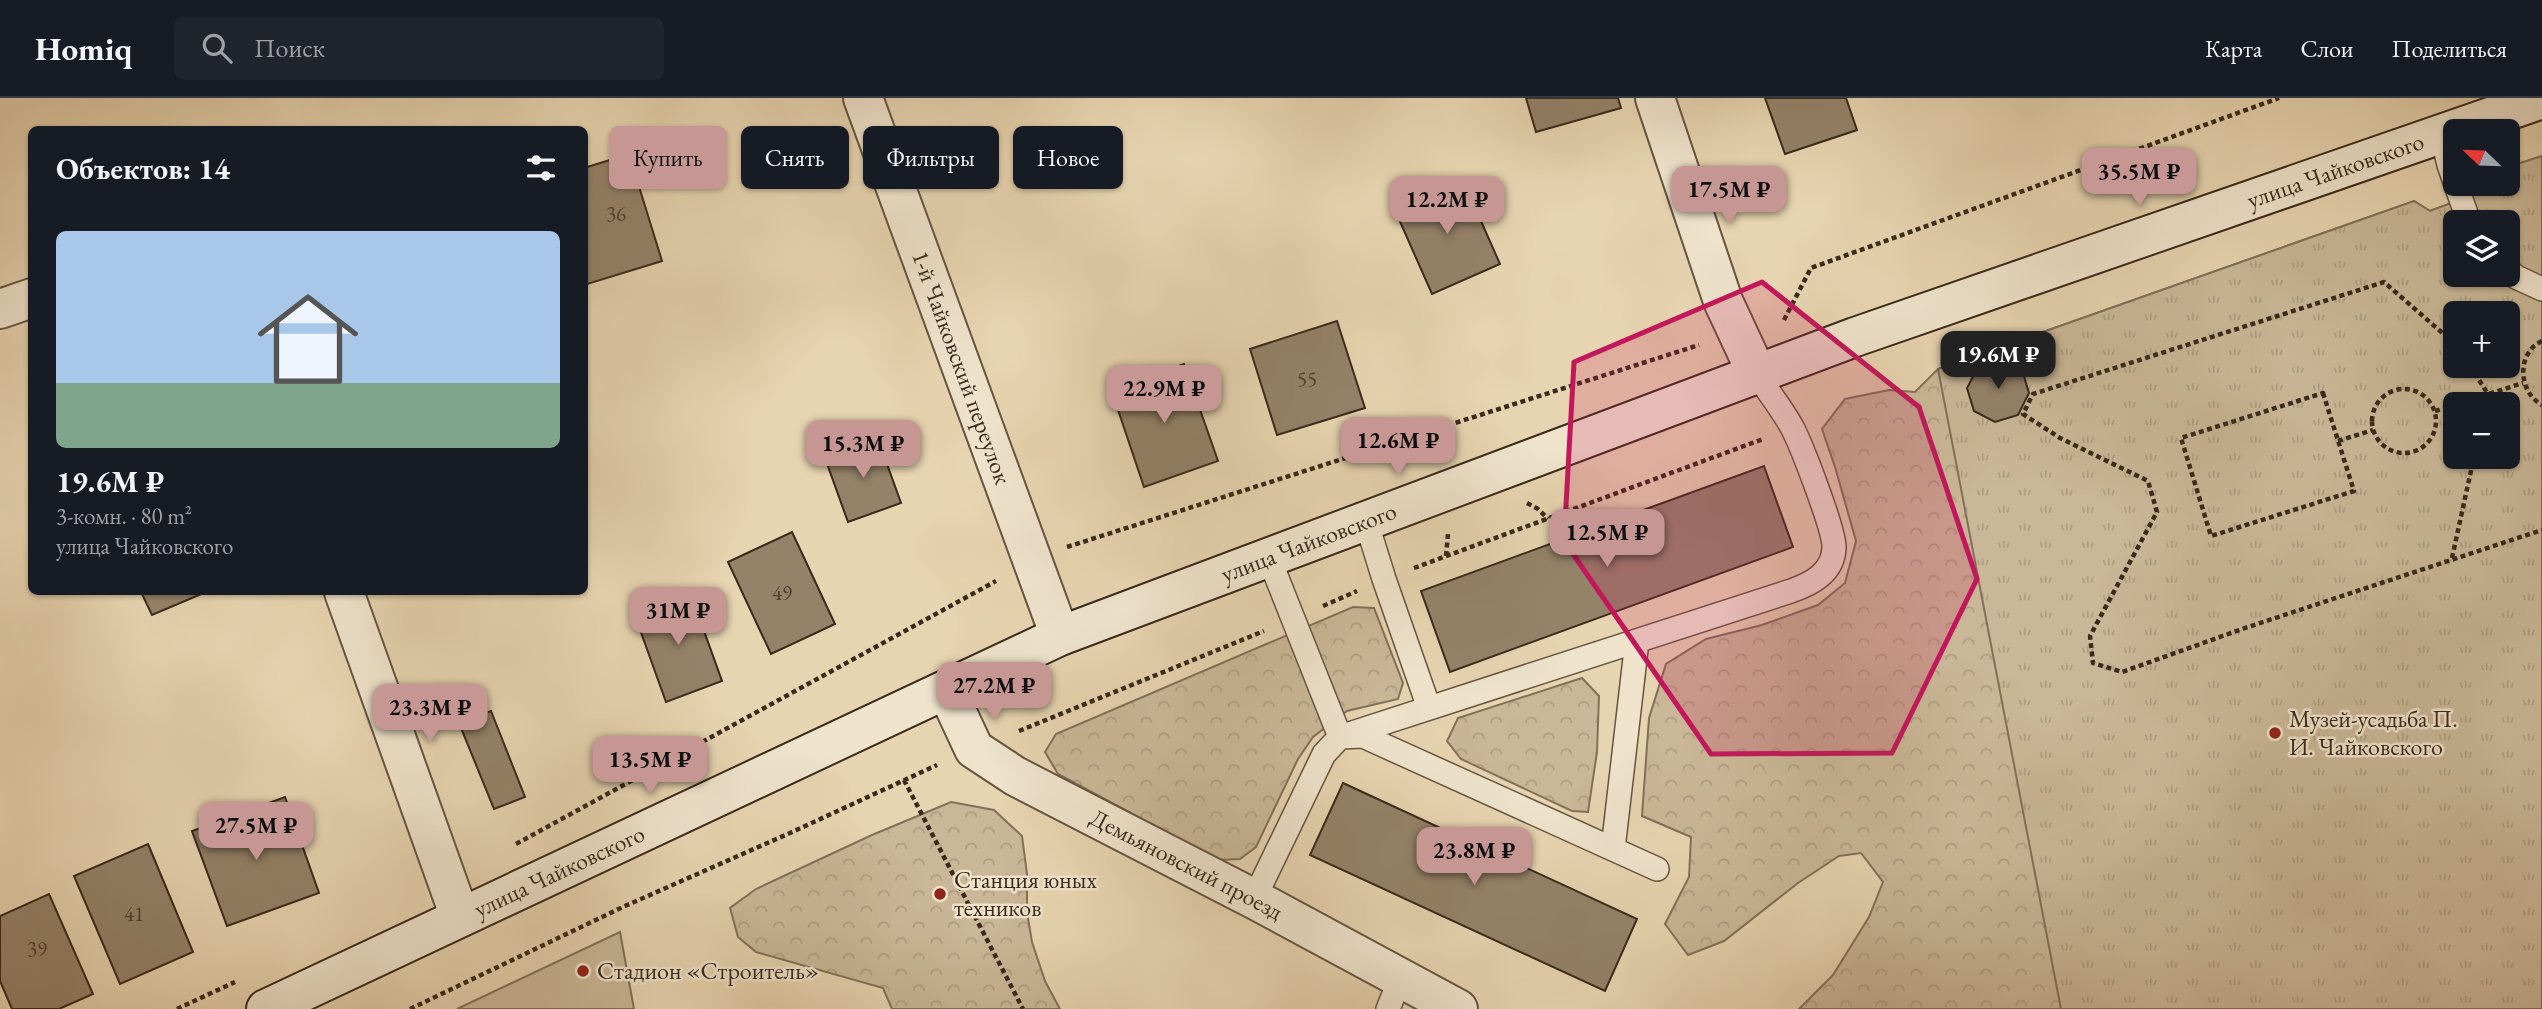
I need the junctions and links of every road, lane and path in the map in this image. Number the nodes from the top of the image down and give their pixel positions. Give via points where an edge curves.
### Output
1 (863, 98) edge
2 (1655, 98) edge
3 (2279, 98) edge
4 (2542, 99) edge
5 (2441, 135) junction
6 (2465, 210) edge
7 (2520, 279) edge
8 (2542, 289) edge
9 (28, 299) edge
10 (0, 309) edge
11 (1737, 333) junction
12 (2443, 334) edge
13 (2542, 341) edge
14 (1757, 374) junction
15 (2523, 383) junction
16 (2494, 392) edge
17 (2542, 405) edge
18 (2443, 409) edge
19 (2435, 411) junction
20 (2373, 430) junction
21 (2338, 441) junction
22 (2471, 469) edge
23 (1548, 519) dead end
24 (1366, 521) junction
25 (2542, 530) edge
26 (1269, 558) junction
27 (2451, 559) junction
28 (1031, 562) junction
29 (1384, 579) junction
30 (345, 595) edge
31 (1293, 619) junction
32 (1060, 636) junction
33 (1637, 642) junction
34 (947, 691) junction
35 (1429, 708) junction
36 (1340, 737) junction
37 (974, 749) junction
38 (904, 779) junction
39 (509, 848) dead end
40 (1613, 849) junction
41 (1657, 869) dead end
42 (1254, 900) junction
43 (460, 917) junction
44 (239, 980) dead end
45 (1394, 994) edge
46 (177, 1009) edge
47 (266, 1009) edge
48 (410, 1009) edge
49 (1023, 1009) edge
50 (1458, 1009) edge

1 - 28 street, 1-й Чайковский переулок
2 - 11 street
3 - 14 path via 1811,268
4 - 5 street, улица Чайковского
5 - 6 lane
5 - 14 street, улица Чайковского
7 - 8 lane
9 - 10 street
11 - 14 street
11 - 28 path
12 - 27 path via 2384,282 2033,394 2023,414 2060,438 2148,481 2157,512 2090,636 2093,663 2122,672
13 - 15 path via 2524,360
14 - 24 street, улица Чайковского
14 - 33 lane via 1793,428 1825,514 1834,547 1828,567 1814,582 1791,592
15 - 16 path
15 - 17 path via 2533,400
18 - 19 path
19 - 20 path via 2423,394 2404,388 2385,394 2373,410
19 - 20 path via 2435,428 2428,443 2413,452 2397,452 2382,445
20 - 21 path
21 - 21 path via 2323,393 2181,438 2211,536 2354,491
22 - 27 path
23 - 29 path
24 - 26 street, улица Чайковского
24 - 29 lane
25 - 27 path
26 - 31 lane
26 - 32 street, улица Чайковского
28 - 32 street, 1-й Чайковский переулок
28 - 39 path
29 - 31 path
29 - 35 lane
30 - 43 street
31 - 36 lane
31 - 37 path
32 - 34 street, улица Чайковского
33 - 35 lane
33 - 40 lane
34 - 37 street
34 - 43 street, улица Чайковского
35 - 36 lane
36 - 40 lane via 1363,736
36 - 42 lane via 1324,754
37 - 38 path
37 - 42 street, Демьяновский проезд via 1015,776
38 - 48 path
38 - 49 path
40 - 41 lane
42 - 45 street, Демьяновский проезд
43 - 47 street, улица Чайковского
44 - 46 path
45 - 50 street, Демьяновский проезд

